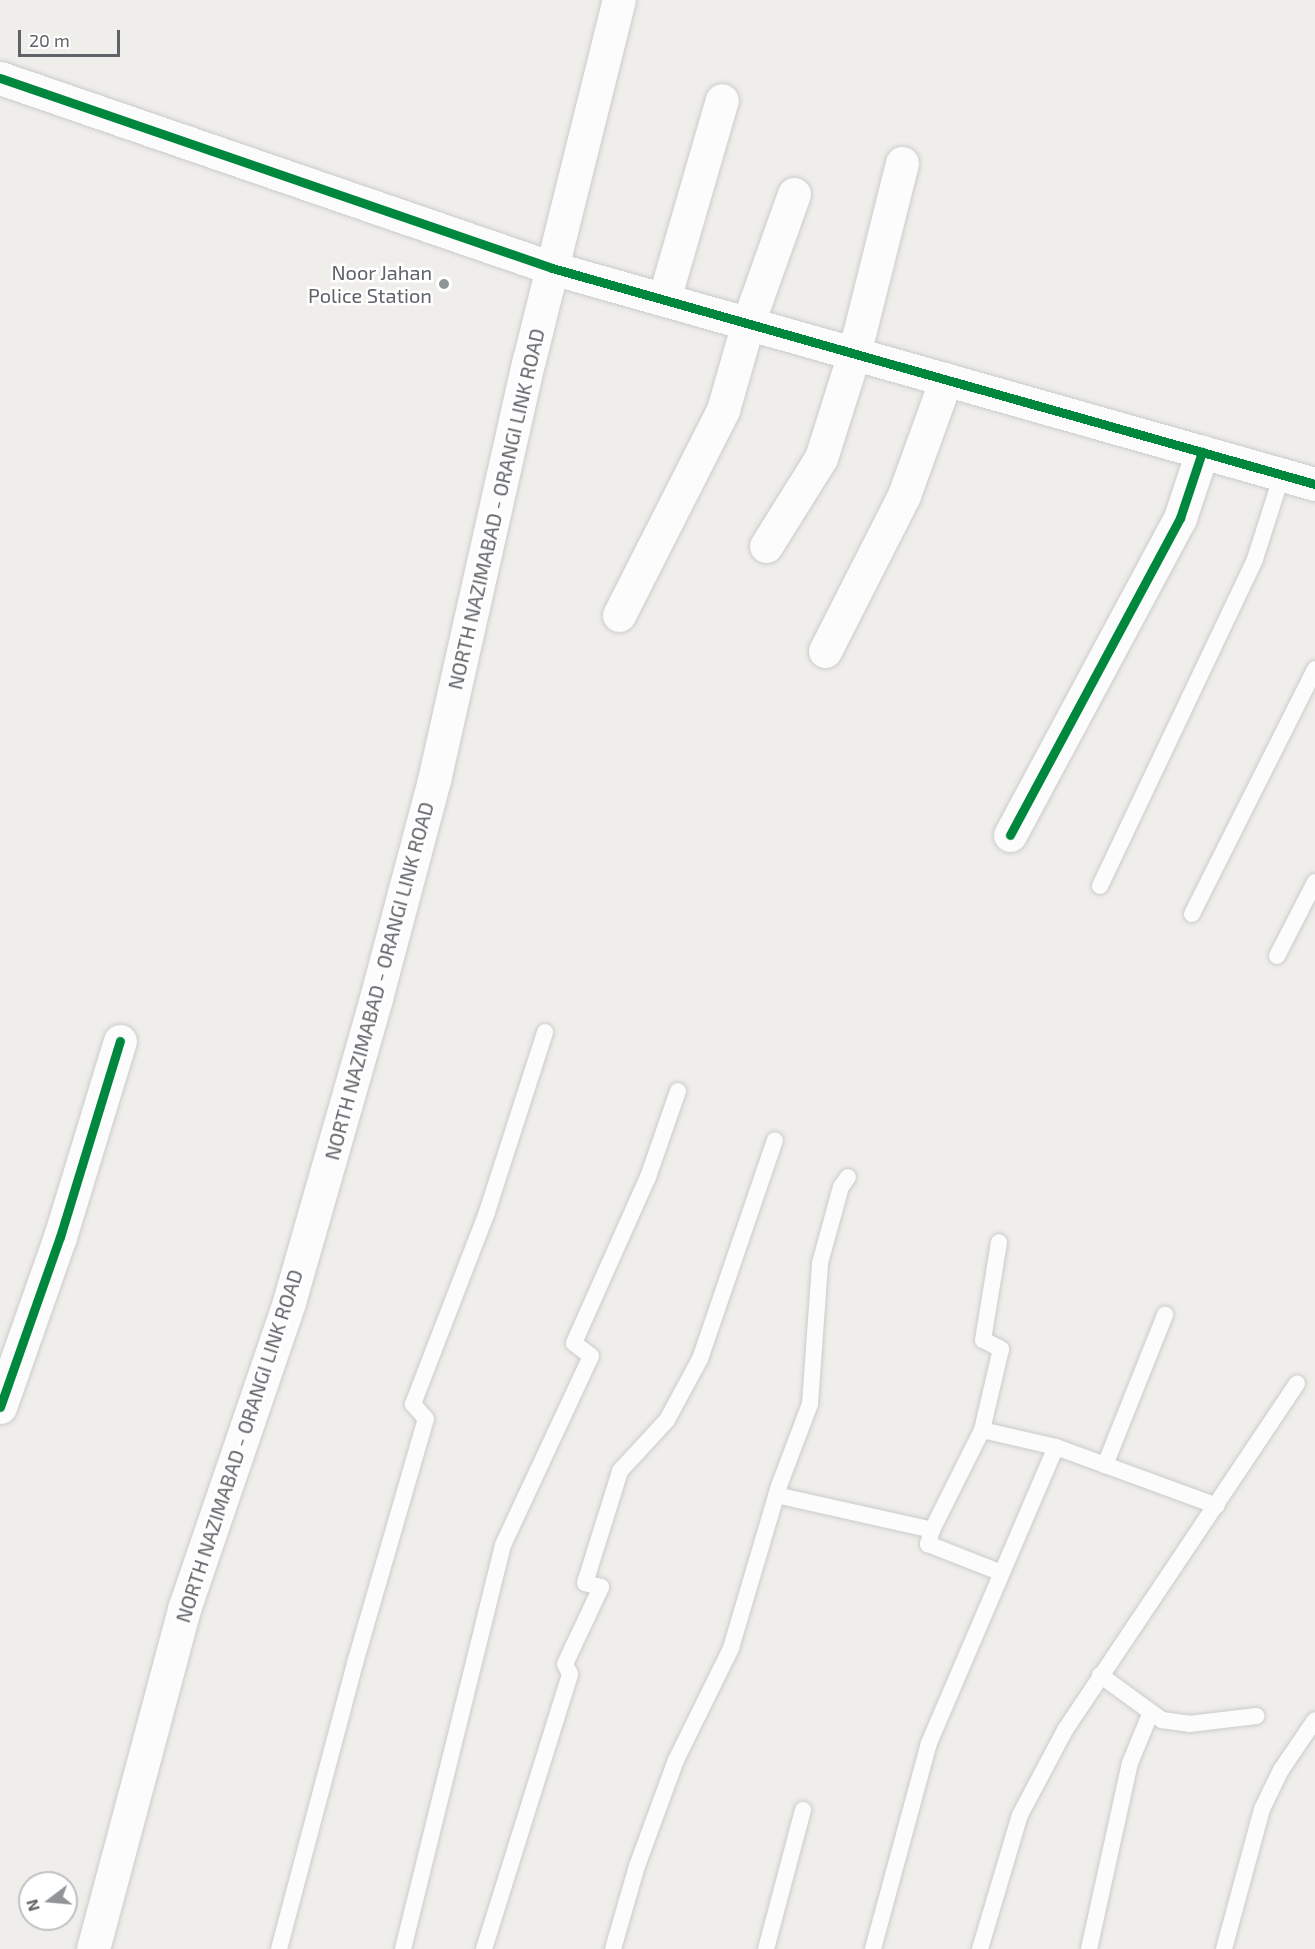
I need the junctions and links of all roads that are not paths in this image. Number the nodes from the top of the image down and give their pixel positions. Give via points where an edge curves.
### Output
1 (619, 0) edge
2 (0, 78) edge
3 (722, 100) dead end
4 (902, 163) dead end
5 (794, 194) dead end
6 (552, 268) junction
7 (664, 299) junction
8 (748, 323) junction
9 (854, 354) junction
10 (946, 379) junction
11 (1202, 452) junction
12 (1282, 475) junction
13 (1315, 484) edge
14 (766, 546) dead end
15 (619, 615) dead end
16 (825, 651) dead end
17 (1315, 669) edge
18 (1010, 835) dead end
19 (1315, 882) edge
20 (1100, 885) dead end
21 (1192, 914) dead end
22 (1277, 956) dead end
23 (545, 1032) dead end
24 (120, 1041) dead end
25 (678, 1091) dead end
26 (775, 1140) dead end
27 (848, 1177) dead end
28 (999, 1242) dead end
29 (1165, 1315) dead end
30 (1297, 1384) dead end
31 (0, 1407) edge
32 (982, 1430) junction
33 (1056, 1447) junction
34 (1105, 1465) junction
35 (776, 1495) junction
36 (1217, 1506) junction
37 (932, 1530) junction
38 (1002, 1573) junction
39 (1100, 1675) junction
40 (1151, 1712) junction
41 (1257, 1716) dead end
42 (1315, 1720) edge
43 (802, 1810) dead end
44 (93, 1949) edge
45 (279, 1949) edge
46 (403, 1949) edge
47 (484, 1949) edge
48 (613, 1949) edge
49 (766, 1949) edge
50 (873, 1949) edge
51 (980, 1949) edge
52 (1089, 1949) edge
53 (1224, 1949) edge

1 - 6 street, NORTH NAZIMABAD - ORANGI LINK ROAD
2 - 6 street
3 - 7 street
4 - 9 street
5 - 8 street
6 - 7 street
6 - 44 street, NORTH NAZIMABAD - ORANGI LINK ROAD via 434,780 376,998 289,1302 184,1609
7 - 8 street
8 - 9 street
8 - 15 street via 723,410
9 - 10 street
9 - 14 street via 820,458
10 - 11 street
10 - 16 street via 904,495
11 - 12 street
11 - 18 street via 1180,518
12 - 13 street
12 - 20 lane via 1255,559
17 - 21 lane
19 - 22 lane
23 - 45 lane via 487,1212 413,1404 426,1419 355,1663
24 - 31 street via 60,1237
25 - 46 lane via 648,1177 574,1343 591,1356 502,1545
26 - 47 lane via 700,1359 667,1420 620,1471 585,1583 601,1587 565,1664 570,1674
27 - 35 lane via 841,1187 820,1263 810,1404
28 - 32 lane via 983,1340 1001,1349
29 - 34 lane
30 - 36 lane
32 - 33 lane
32 - 37 lane
33 - 34 lane
33 - 38 lane
34 - 36 lane
35 - 37 lane
35 - 48 lane via 731,1648 676,1761 637,1866
36 - 39 lane
37 - 38 lane via 928,1544
38 - 50 lane via 929,1743
39 - 40 lane
39 - 51 lane via 1065,1730 1020,1815
40 - 41 lane via 1162,1720 1189,1724
40 - 52 lane via 1130,1763
42 - 53 lane via 1281,1770 1262,1809
43 - 49 lane

